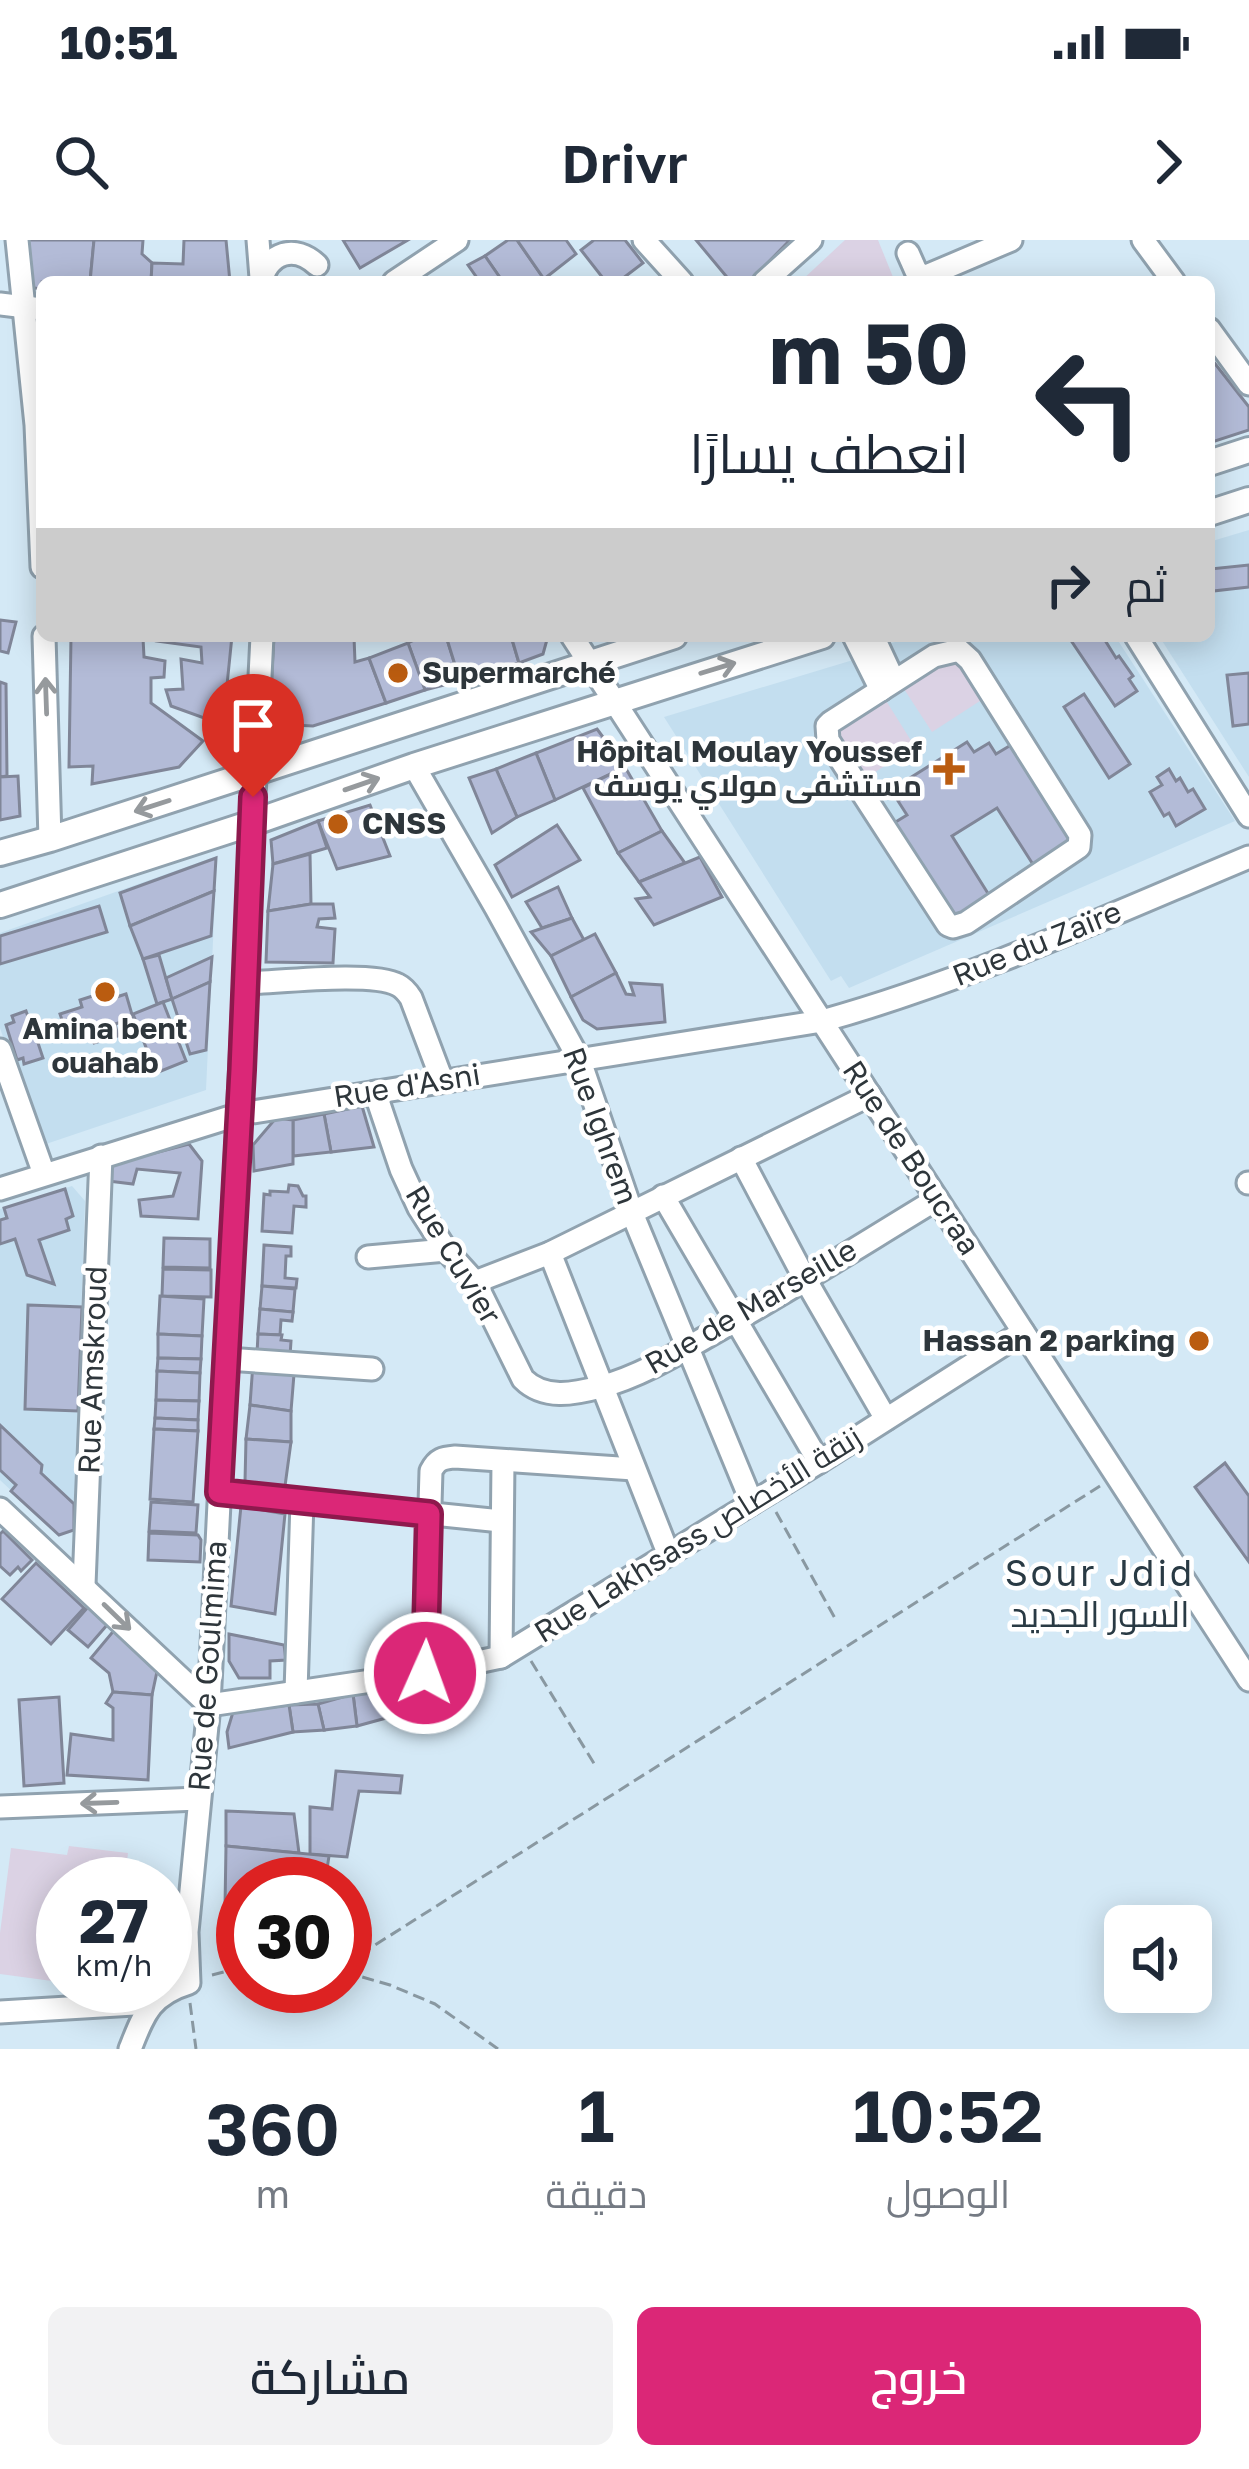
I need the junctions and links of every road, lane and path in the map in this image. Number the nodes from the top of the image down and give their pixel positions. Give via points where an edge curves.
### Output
1 (17, 240) edge
2 (258, 240) edge
3 (304, 240) edge
4 (458, 240) edge
5 (644, 240) edge
6 (811, 240) edge
7 (1011, 240) edge
8 (1143, 240) edge
9 (908, 253) dead end
10 (259, 276) edge
11 (260, 276) edge
12 (322, 276) edge
13 (403, 276) edge
14 (677, 276) edge
15 (771, 276) edge
16 (922, 276) edge
17 (930, 276) edge
18 (1170, 276) edge
19 (22, 306) edge
20 (1215, 337) edge
21 (1249, 383) edge
22 (36, 425) edge
23 (1249, 450) edge
24 (1215, 461) edge
25 (1249, 500) edge
26 (1215, 511) edge
27 (44, 642) edge
28 (262, 642) edge
29 (576, 642) edge
30 (655, 642) edge
31 (803, 642) edge
32 (858, 642) edge
33 (875, 642) edge
34 (1140, 642) edge
35 (590, 663) junction
36 (888, 686) junction
37 (614, 701) junction
38 (414, 766) junction
39 (254, 772) junction
40 (1249, 816) edge
41 (252, 823) junction
42 (50, 839) junction
43 (0, 853) edge
44 (1249, 857) edge
45 (0, 904) edge
46 (247, 982) junction
47 (822, 1021) junction
48 (0, 1050) edge
49 (580, 1061) junction
50 (442, 1080) junction
51 (375, 1092) junction
52 (870, 1095) junction
53 (240, 1114) junction
54 (101, 1156) junction
55 (741, 1158) junction
56 (44, 1174) junction
57 (0, 1189) edge
58 (662, 1196) junction
59 (937, 1199) junction
60 (632, 1213) junction
61 (446, 1250) junction
62 (550, 1253) junction
63 (368, 1257) dead end
64 (805, 1279) junction
65 (475, 1282) junction
66 (735, 1321) junction
67 (1023, 1332) junction
68 (689, 1347) junction
69 (227, 1359) junction
70 (372, 1369) dead end
71 (602, 1387) junction
72 (557, 1395) joint
73 (886, 1419) junction
74 (502, 1461) junction
75 (819, 1462) junction
76 (634, 1469) junction
77 (1116, 1475) junction
78 (219, 1492) junction
79 (759, 1498) junction
80 (302, 1501) junction
81 (0, 1509) edge
82 (429, 1514) junction
83 (501, 1521) junction
84 (668, 1553) junction
85 (84, 1585) junction
86 (836, 1620) dead end
87 (521, 1644) junction
88 (501, 1657) junction
89 (425, 1673) junction
90 (1249, 1680) edge
91 (296, 1693) junction
92 (209, 1705) junction
93 (595, 1765) dead end
94 (199, 1799) junction
95 (0, 1807) edge
96 (192, 1877) edge
97 (372, 1947) edge
98 (372, 1980) edge
99 (36, 2010) edge
100 (192, 2011) edge
101 (0, 2012) edge
102 (147, 2013) edge
103 (130, 2049) edge
104 (196, 2049) edge
105 (498, 2049) edge

1 - 19 street
2 - 10 street
3 - 12 street
4 - 13 street
5 - 14 street
6 - 15 street
7 - 17 street
8 - 18 street
9 - 16 street
11 - 12 street via 280,255 300,254
19 - 22 street
20 - 21 street
23 - 24 main road
25 - 26 main road
42 -> 27 street
28 - 39 street, Rue de Goulmima
29 - 35 street, Rue de Boucraa
30 - 35 main road
37 -> 31 main road
32 - 36 street
33 - 36 street
34 - 40 street
35 - 37 street, Rue de Boucraa
35 - 39 main road
36 - 36 street via 826,726 828,740 948,925 959,926 1079,847 1080,835 966,654 944,652
37 - 38 main road
37 - 47 street, Rue de Boucraa
41 -> 38 main road
38 - 49 street, Rue Ighrem
39 - 41 street, Rue de Goulmima
39 -> 42 main road
41 - 45 main road
41 - 46 street, Rue de Goulmima
42 - 43 main road
44 - 47 street, Rue du Zaïre via 1012,956
46 - 50 street via 358,979 403,987
46 - 53 street, Rue de Goulmima
47 - 49 street, Rue d'Asni
47 - 52 street, Rue de Boucraa
48 - 56 street
49 - 50 street, Rue d'Asni
49 - 60 street, Rue Ighrem
50 - 51 street, Rue d'Asni
51 - 53 street, Rue d'Asni
51 - 61 street, Rue Cuvier via 401,1169
52 - 55 street
52 - 59 street, Rue de Boucraa
53 - 54 street, Rue d'Asni
53 - 69 street, Rue de Goulmima
54 - 56 street, Rue d'Asni
54 - 85 street, Rue Amskroud
55 - 58 street
55 - 64 street
56 - 57 street, Rue d'Asni
58 - 60 street
58 - 66 street
59 - 64 street, Rue de Marseille
59 - 67 street, Rue de Boucraa
60 - 62 street
60 - 68 street, Rue Ighrem
61 - 63 street
61 - 65 street, Rue Cuvier
62 - 65 street
62 - 71 street
64 - 66 street, Rue de Marseille
64 - 73 street
65 - 72 street, Rue Cuvier via 523,1379
66 - 68 street, Rue de Marseille
66 - 75 street
67 - 73 street, Rue Lakhsass زنقة الأخصاص
67 - 77 street, Rue de Boucraa
68 - 71 street, Rue de Marseille
68 - 79 street, Rue Ighrem
69 - 70 street
69 - 78 street, Rue de Goulmima
71 - 72 street, Rue de Marseille
71 - 76 street
73 - 75 street, Rue Lakhsass زنقة الأخصاص
74 - 76 street
74 - 82 street via 441,1459 431,1471
74 - 83 street
75 - 79 street, Rue Lakhsass زنقة الأخصاص
76 - 84 street
77 - 90 street, Rue de Boucraa
77 - 97 path
78 - 80 street
78 - 92 street, Rue de Goulmima
79 - 84 street, Rue Lakhsass زنقة الأخصاص
79 - 86 path
80 - 82 street
80 - 91 street
81 - 85 street
82 - 83 street
82 - 89 street
83 - 88 street
84 - 87 street, Rue Lakhsass زنقة الأخصاص
85 -> 92 street
87 - 88 street, Rue Lakhsass زنقة الأخصاص
87 - 93 path
88 - 89 street, Rue Lakhsass زنقة الأخصاص
89 - 91 street, Rue Lakhsass زنقة الأخصاص
91 - 92 street, Rue Lakhsass زنقة الأخصاص
92 - 94 street, Rue de Goulmima
94 -> 95 street
94 - 96 street, Rue de Goulmima
98 - 105 path via 435,2004
99 - 101 street
100 - 104 path
102 - 103 street

